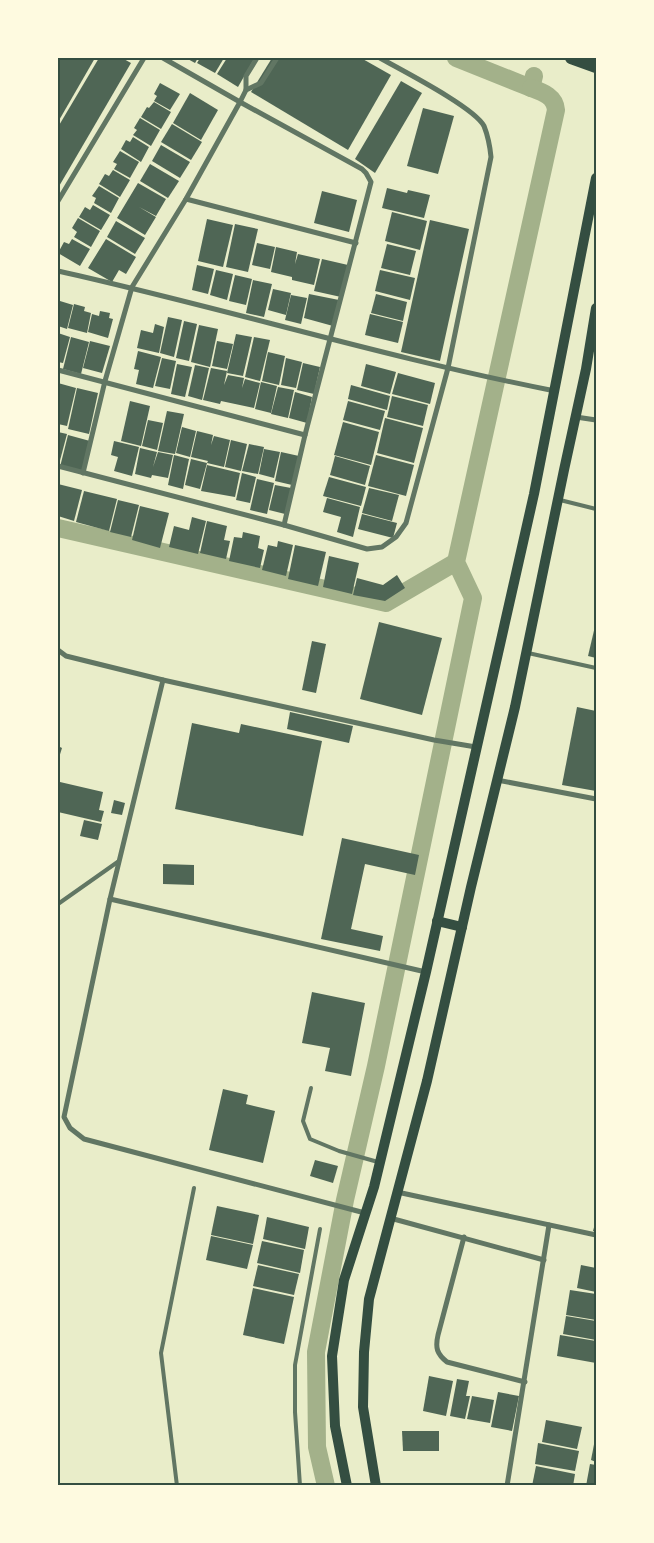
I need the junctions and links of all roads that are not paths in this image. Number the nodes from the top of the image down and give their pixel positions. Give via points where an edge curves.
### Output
1 (144, 58) edge
2 (163, 58) edge
3 (257, 58) edge
4 (277, 58) edge
5 (380, 58) edge
6 (571, 58) edge
7 (596, 67) edge
8 (246, 90) junction
9 (240, 102) junction
10 (596, 178) edge
11 (186, 199) junction
12 (58, 201) edge
13 (356, 243) junction
14 (58, 270) edge
15 (132, 287) junction
16 (596, 308) edge
17 (330, 338) junction
18 (448, 368) junction
19 (58, 370) edge
20 (105, 381) junction
21 (555, 391) junction
22 (576, 417) junction
23 (596, 420) edge
24 (305, 434) junction
25 (58, 466) edge
26 (83, 473) junction
27 (558, 499) junction
28 (596, 509) edge
29 (284, 525) junction
30 (58, 650) edge
31 (526, 653) junction
32 (596, 668) edge
33 (163, 680) junction
34 (476, 747) junction
35 (497, 780) junction
36 (596, 800) edge
37 (119, 861) junction
38 (110, 899) junction
39 (58, 904) edge
40 (437, 921) junction
41 (462, 927) junction
42 (426, 972) junction
43 (311, 1088) dead end
44 (380, 1162) junction
45 (194, 1188) dead end
46 (397, 1192) junction
47 (366, 1213) junction
48 (390, 1218) junction
49 (550, 1225) junction
50 (320, 1229) dead end
51 (596, 1235) edge
52 (464, 1237) junction
53 (544, 1260) junction
54 (525, 1382) junction
55 (177, 1486) edge
56 (300, 1486) edge
57 (347, 1486) edge
58 (376, 1486) edge
59 (507, 1486) edge

1 - 12 street
2 - 9 street
3 - 8 street via 246,76
4 - 8 street via 261,83
5 - 18 street via 467,109 483,125 489,141 491,157
6 - 7 main road
8 - 9 street
9 - 11 street
9 - 13 street via 366,173 371,184
10 - 21 main road
11 - 13 street
11 - 15 street
13 - 17 street
14 - 15 street
15 - 17 street
15 - 20 street
16 - 22 main road
17 - 18 street
17 - 24 street
18 - 21 street
18 - 29 street via 406,522 396,538 382,547 367,549
19 - 20 street
20 - 24 street
20 - 26 street
21 - 34 main road
22 - 23 street
22 - 27 main road
24 - 29 street
25 - 26 street
26 - 29 street
27 - 28 lane
27 - 31 main road
30 - 33 street via 66,656
31 - 32 lane
31 - 35 main road
33 - 34 street
33 - 37 street
34 - 40 main road
35 - 36 street
35 - 41 main road
37 - 38 street
37 - 39 lane
38 - 42 street
38 - 47 street via 64,1118 70,1128 84,1139
40 - 41 main road
40 - 42 main road
41 - 46 main road via 427,1081
42 - 44 main road
43 - 44 lane via 303,1121 310,1138 339,1151
44 - 47 main road
45 - 55 lane via 161,1353
46 - 48 main road
46 - 49 street
47 - 57 main road via 344,1280 332,1356 335,1426
48 - 52 street
48 - 58 main road via 369,1299 364,1352 363,1407
49 - 51 street
49 - 53 street
50 - 56 lane via 295,1365
52 - 53 street
52 - 54 street via 438,1335 436,1346 439,1356 447,1362
53 - 54 street
54 - 59 street

